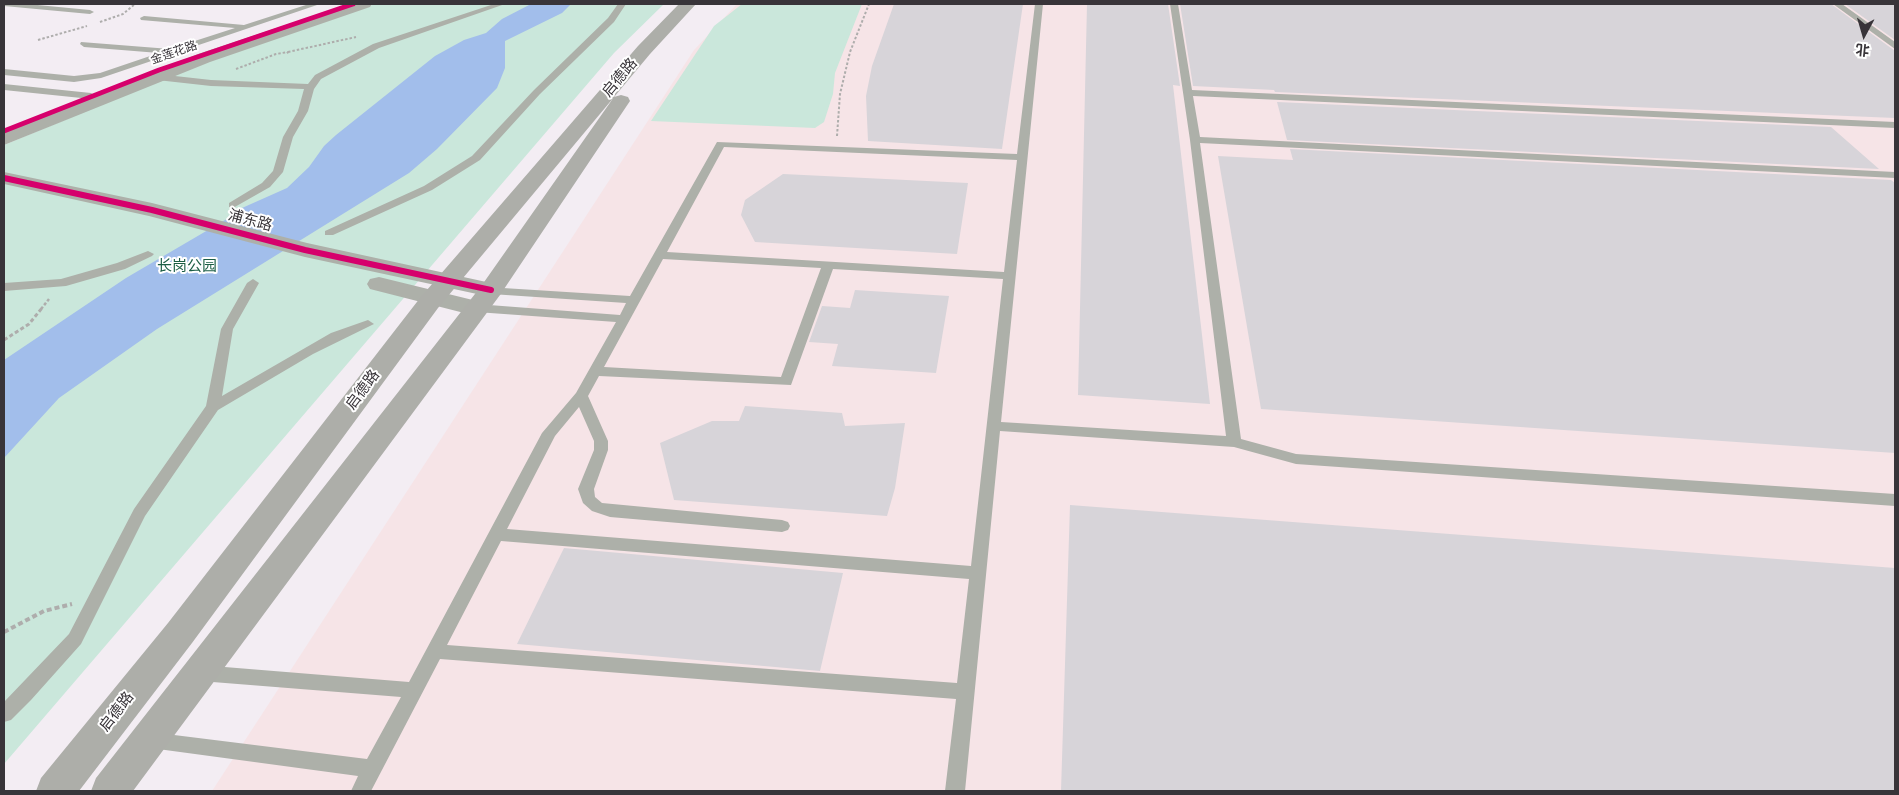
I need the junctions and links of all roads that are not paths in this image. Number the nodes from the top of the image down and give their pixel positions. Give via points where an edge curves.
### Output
1 (4, 4) edge
2 (316, 4) edge
3 (353, 4) edge
4 (364, 4) edge
5 (501, 4) edge
6 (622, 4) edge
7 (688, 4) edge
8 (704, 4) edge
9 (1039, 4) edge
10 (1174, 4) edge
11 (1837, 4) edge
12 (90, 12) dead end
13 (144, 18) dead end
14 (247, 27) junction
15 (84, 44) dead end
16 (1895, 46) edge
17 (172, 51) junction
18 (4, 72) edge
19 (157, 77) junction
20 (4, 87) edge
21 (310, 87) junction
22 (1188, 93) junction
23 (91, 96) junction
24 (1895, 125) edge
25 (4, 131) edge
26 (4, 139) edge
27 (1195, 140) junction
28 (1022, 157) junction
29 (1895, 175) edge
30 (4, 178) edge
31 (4, 193) edge
32 (233, 205) dead end
33 (329, 234) dead end
34 (148, 254) dead end
35 (658, 255) junction
36 (828, 265) junction
37 (1009, 276) junction
38 (253, 283) dead end
39 (4, 287) edge
40 (440, 289) junction
41 (483, 299) junction
42 (633, 300) junction
43 (622, 319) junction
44 (368, 324) dead end
45 (594, 371) junction
46 (581, 396) junction
47 (213, 407) junction
48 (994, 426) junction
49 (1234, 442) junction
50 (1895, 500) edge
51 (782, 526) dead end
52 (495, 534) junction
53 (978, 573) junction
54 (434, 651) junction
55 (200, 673) junction
56 (414, 690) junction
57 (965, 692) junction
58 (4, 714) edge
59 (147, 740) junction
60 (372, 769) junction
61 (55, 791) edge
62 (110, 791) edge
63 (360, 791) edge
64 (955, 791) edge

1 - 12 lane
2 - 14 lane
3 - 23 street, 金莲花路
4 - 19 street, 金莲花路
5 - 21 lane via 376,46 326,72
6 - 33 lane via 611,20 537,92 476,158 428,188
7 - 40 main road, 启德路 via 644,50
8 - 41 main road, 启德路 via 625,95
9 - 28 lane
10 - 22 lane
11 - 16 lane
13 - 14 lane
14 - 17 lane
15 - 17 lane
17 - 18 lane via 100,75 74,78
19 - 21 lane
19 - 26 street, 金莲花路
20 - 23 lane
21 - 32 lane via 303,111 288,137 278,172 266,185
22 - 24 lane
22 - 27 lane
23 - 25 street, 金莲花路
27 - 29 lane
27 - 49 lane
28 - 35 lane via 721,144
28 - 37 lane
30 - 40 street, 浦东路 via 152,210
31 - 40 street, 浦东路
34 - 39 lane via 121,266 62,283
35 - 36 lane
35 - 42 lane
36 - 37 lane
36 - 45 lane via 786,382
37 - 48 lane
38 - 47 lane via 226,329
40 - 41 street, 浦东路
40 - 61 main road, 启德路 via 180,633
41 - 42 lane
41 - 43 lane
41 - 55 main road, 启德路
42 - 43 lane
43 - 45 lane
44 - 47 lane via 336,336
45 - 46 lane
46 - 51 lane via 601,441 601,450 586,489 588,499 597,507 610,511
46 - 52 lane via 549,433
47 - 58 lane via 138,513 75,639
48 - 49 lane
48 - 53 lane
49 - 50 lane via 1296,460
52 - 53 lane
52 - 54 lane
53 - 57 lane
54 - 56 lane
54 - 57 lane
55 - 56 lane
55 - 59 main road, 启德路
56 - 60 lane
57 - 64 lane
59 - 60 lane
59 - 62 main road, 启德路
60 - 63 lane

